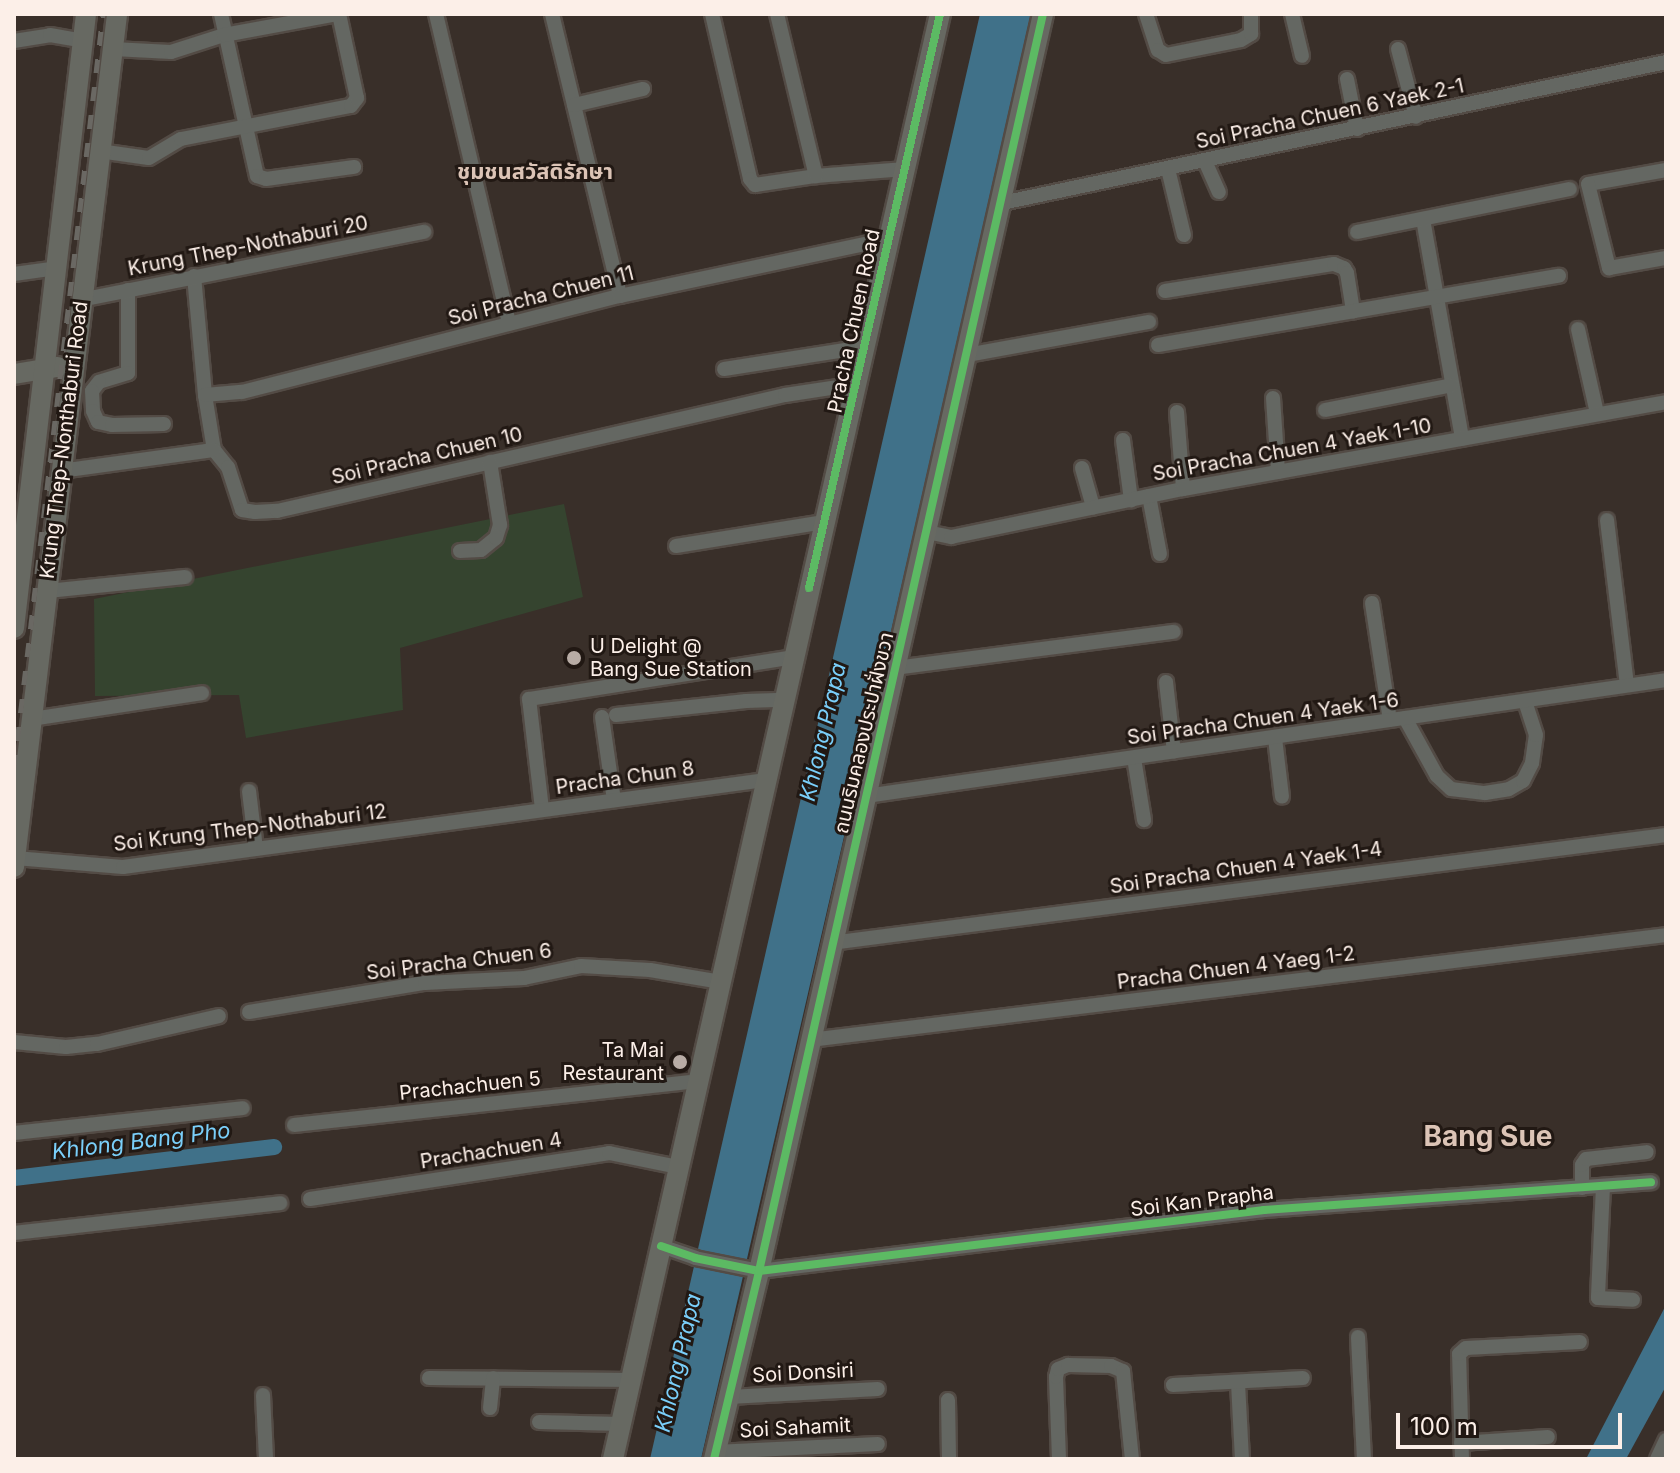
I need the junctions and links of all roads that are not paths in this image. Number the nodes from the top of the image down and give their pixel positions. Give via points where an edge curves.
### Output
1 (86, 14) edge
2 (117, 14) edge
3 (221, 14) edge
4 (338, 14) edge
5 (436, 14) edge
6 (552, 14) edge
7 (712, 14) edge
8 (777, 14) edge
9 (940, 14) edge
10 (1043, 14) edge
11 (1146, 14) edge
12 (1251, 14) edge
13 (1292, 14) edge
14 (224, 35) junction
15 (14, 41) edge
16 (83, 41) junction
17 (113, 49) junction
18 (1398, 49) dead end
19 (1302, 56) dead end
20 (1666, 62) edge
21 (1347, 79) dead end
22 (643, 89) dead end
23 (574, 105) junction
24 (1416, 117) junction
25 (245, 127) junction
26 (1357, 129) junction
27 (99, 151) junction
28 (1205, 161) junction
29 (354, 167) dead end
30 (905, 169) junction
31 (1168, 169) junction
32 (1666, 170) edge
33 (816, 176) junction
34 (1570, 189) dead end
35 (1219, 192) dead end
36 (1002, 203) junction
37 (1423, 219) junction
38 (424, 232) dead end
39 (1357, 232) dead end
40 (1184, 235) dead end
41 (888, 239) junction
42 (1666, 258) edge
43 (57, 268) junction
44 (14, 274) edge
45 (194, 276) junction
46 (1559, 276) dead end
47 (128, 290) junction
48 (1165, 291) dead end
49 (620, 296) junction
50 (1436, 299) junction
51 (80, 300) junction
52 (1353, 312) junction
53 (1149, 322) dead end
54 (509, 324) junction
55 (1578, 329) dead end
56 (1158, 345) dead end
57 (864, 347) junction
58 (967, 355) junction
59 (45, 366) junction
60 (73, 368) junction
61 (724, 369) dead end
62 (14, 374) edge
63 (858, 384) junction
64 (1452, 385) junction
65 (205, 395) junction
66 (1273, 398) dead end
67 (1666, 402) edge
68 (1325, 410) dead end
69 (1177, 412) dead end
70 (1597, 413) junction
71 (164, 424) dead end
72 (1462, 439) junction
73 (1123, 440) dead end
74 (214, 450) junction
75 (490, 462) junction
76 (1082, 468) dead end
77 (60, 471) junction
78 (1278, 472) junction
79 (23, 479) edge
80 (1183, 489) junction
81 (1149, 496) junction
82 (1131, 500) junction
83 (1093, 507) junction
84 (1607, 520) dead end
85 (824, 522) junction
86 (927, 532) junction
87 (676, 546) dead end
88 (460, 551) dead end
89 (1160, 554) dead end
90 (185, 577) dead end
91 (47, 591) junction
92 (1372, 603) dead end
93 (15, 617) edge
94 (1174, 632) dead end
95 (794, 657) junction
96 (895, 668) junction
97 (1666, 680) edge
98 (1166, 682) dead end
99 (1627, 685) junction
100 (202, 693) dead end
101 (784, 700) junction
102 (1525, 702) junction
103 (31, 719) junction
104 (1398, 719) junction
105 (1275, 738) junction
106 (1174, 752) junction
107 (1134, 758) junction
108 (766, 780) junction
109 (249, 791) dead end
110 (866, 796) junction
111 (1282, 797) dead end
112 (614, 800) junction
113 (542, 809) junction
114 (490, 817) joint
115 (1144, 820) dead end
116 (1666, 835) edge
117 (256, 849) junction
118 (15, 858) edge
119 (14, 867) edge
120 (1666, 935) edge
121 (831, 943) junction
122 (721, 982) junction
123 (249, 1012) dead end
124 (219, 1016) dead end
125 (810, 1040) junction
126 (14, 1042) edge
127 (698, 1081) junction
128 (243, 1108) dead end
129 (294, 1125) dead end
130 (14, 1133) edge
131 (1647, 1152) dead end
132 (678, 1167) junction
133 (1651, 1182) dead end
134 (1603, 1186) junction
135 (1582, 1188) junction
136 (310, 1199) dead end
137 (280, 1203) dead end
138 (14, 1233) edge
139 (661, 1246) junction
140 (753, 1270) junction
141 (1633, 1300) dead end
142 (1358, 1337) dead end
143 (1580, 1342) dead end
144 (429, 1378) dead end
145 (493, 1378) junction
146 (1303, 1378) dead end
147 (631, 1380) junction
148 (1238, 1383) junction
149 (1173, 1385) dead end
150 (878, 1389) dead end
151 (263, 1395) dead end
152 (729, 1397) junction
153 (948, 1400) dead end
154 (490, 1408) dead end
155 (539, 1422) dead end
156 (621, 1424) junction
157 (1548, 1437) dead end
158 (1461, 1443) junction
159 (878, 1444) dead end
160 (714, 1456) edge
161 (266, 1459) edge
162 (613, 1459) edge
163 (949, 1459) edge
164 (1059, 1459) edge
165 (1132, 1459) edge
166 (1242, 1459) edge
167 (1364, 1459) edge
168 (1462, 1459) edge

1 - 16 main road, Krung Thep-Nonthaburi Road
2 - 17 main road, Krung Thep-Nonthaburi Road
3 - 14 street
4 - 14 street
4 - 25 street via 357,98 351,106
5 - 54 street
6 - 23 street
7 - 33 street via 750,179 765,186
8 - 33 street
9 - 30 main road, Pracha Chuen Road
10 - 36 main road, ถนนริมคลองประปาฝั่งขวา
11 - 12 street via 1158,50 1166,55 1241,40 1251,34
13 - 19 street
14 - 17 street via 171,52
14 - 25 street
15 - 16 street via 50,35
16 - 43 main road, Krung Thep-Nonthaburi Road
17 - 27 main road, Krung Thep-Nonthaburi Road
18 - 24 street
20 - 24 street, Soi Pracha Chuen 6 Yaek 2-1
21 - 26 street
22 - 23 street
23 - 49 street
24 - 26 street, Soi Pracha Chuen 6 Yaek 2-1
25 - 27 street via 181,139 149,158
25 - 29 street via 257,176
26 - 28 street, Soi Pracha Chuen 6 Yaek 2-1
27 - 51 main road, Krung Thep-Nonthaburi Road
28 - 31 street, Soi Pracha Chuen 6 Yaek 2-1
28 - 35 street
30 - 33 street
30 - 41 main road, Pracha Chuen Road
31 - 36 street, Soi Pracha Chuen 6 Yaek 2-1
31 - 40 street
32 - 42 street via 1588,184 1609,268
34 - 37 street
36 - 58 main road, ถนนริมคลองประปาฝั่งขวา
37 - 39 street
37 - 50 street
38 - 45 street, Krung Thep-Nothaburi 20
41 - 49 street, Soi Pracha Chuen 11
41 - 57 main road, Pracha Chuen Road
43 - 44 street
43 - 59 main road, Krung Thep-Nonthaburi Road
45 - 47 street, Krung Thep-Nothaburi 20
45 - 65 street, Soi Pracha Chuen 10
46 - 50 street
47 - 51 street, Krung Thep-Nothaburi 20
47 - 71 street via 128,373 99,382 92,391 93,411 98,422 112,425
48 - 52 street via 1334,264 1347,273
49 - 54 street, Soi Pracha Chuen 11
50 - 52 street
50 - 64 street
51 - 60 main road, Krung Thep-Nonthaburi Road
52 - 56 street
53 - 58 street
54 - 65 street, Soi Pracha Chuen 11 via 242,392
55 - 70 street
57 - 61 street
57 - 63 main road, Pracha Chuen Road
58 - 86 main road, ถนนริมคลองประปาฝั่งขวา
59 - 60 main road
59 - 62 main road
59 - 79 main road, Krung Thep-Nonthaburi Road
60 - 77 main road, Krung Thep-Nonthaburi Road
63 - 75 street, Soi Pracha Chuen 10 via 785,395
63 - 85 main road, Pracha Chuen Road
64 - 68 street
64 - 72 street
65 - 74 street, Soi Pracha Chuen 10
66 - 78 street
67 - 70 street, Soi Pracha Chuen 4 Yaek 1-10
69 - 80 street
70 - 72 street, Soi Pracha Chuen 4 Yaek 1-10
72 - 78 street, Soi Pracha Chuen 4 Yaek 1-10
73 - 82 street
74 - 75 street, Soi Pracha Chuen 10 via 228,467 242,510 255,512
74 - 77 street
75 - 88 street via 500,525 496,538 481,550
76 - 83 street
77 - 91 main road, Krung Thep-Nonthaburi Road
78 - 80 street, Soi Pracha Chuen 4 Yaek 1-10
79 - 93 main road, Krung Thep-Nonthaburi Road
80 - 81 street, Soi Pracha Chuen 4 Yaek 1-10
81 - 82 street, Soi Pracha Chuen 4 Yaek 1-10
81 - 89 street
82 - 83 street, Soi Pracha Chuen 4 Yaek 1-10
83 - 86 street, Soi Pracha Chuen 4 Yaek 1-10 via 951,537
84 - 99 street
85 - 87 street
85 - 95 main road, Pracha Chuen Road
86 - 96 main road, ถนนริมคลองประปาฝั่งขวา
90 - 91 street
91 - 103 main road, Krung Thep-Nonthaburi Road
92 - 104 street
94 - 96 street
95 - 101 main road, Pracha Chuen Road
95 - 113 street via 529,699
96 - 110 main road, ถนนริมคลองประปาฝั่งขวา
97 - 99 street, Soi Pracha Chuen 4 Yaek 1-6
98 - 106 street
99 - 102 street, Soi Pracha Chuen 4 Yaek 1-6
100 - 103 street
101 - 108 main road, Pracha Chuen Road
101 - 112 street via 609,716
102 - 104 street, Soi Pracha Chuen 4 Yaek 1-6
102 - 104 street via 1536,735 1532,763 1523,781 1485,793 1451,789
103 - 118 main road, Krung Thep-Nonthaburi Road
104 - 105 street, Soi Pracha Chuen 4 Yaek 1-6
105 - 106 street, Soi Pracha Chuen 4 Yaek 1-6
105 - 111 street
106 - 107 street, Soi Pracha Chuen 4 Yaek 1-6
107 - 110 street, Soi Pracha Chuen 4 Yaek 1-6
107 - 115 street
108 - 112 street, Pracha Chun 8
108 - 122 main road, Pracha Chuen Road
109 - 117 street
110 - 121 main road, ถนนริมคลองประปาฝั่งขวา
112 - 113 street, Pracha Chun 8
113 - 114 street, Pracha Chun 8
114 - 117 street, Soi Krung Thep-Nothaburi 12
116 - 121 street, Soi Pracha Chuen 4 Yaek 1-4
117 - 118 street, Soi Krung Thep-Nothaburi 12 via 123,867
118 - 119 main road, Krung Thep-Nonthaburi Road
120 - 125 street, Pracha Chuen 4 Yaeg 1-2
121 - 125 main road, ถนนริมคลองประปาฝั่งขวา
122 - 123 street, Soi Pracha Chuen 6 via 581,966 524,978 425,983
122 - 127 main road, Pracha Chuen Road
124 - 126 street via 97,1044
125 - 140 main road, ถนนริมคลองประปาฝั่งขวา
127 - 129 street, Prachachuen 5
127 - 132 main road, Pracha Chuen Road
128 - 130 street
131 - 135 street via 1586,1159
132 - 136 street, Prachachuen 4 via 609,1153
132 - 139 main road, Pracha Chuen Road
133 - 134 street, Soi Kan Prapha
134 - 135 street, Soi Kan Prapha
134 - 141 street via 1598,1298
135 - 140 street, Soi Kan Prapha via 1264,1210
137 - 138 street
139 - 140 street, Soi Kan Prapha
139 - 147 main road, Pracha Chuen Road
140 - 152 main road, ถนนริมคลองประปาฝั่งขวา
142 - 167 street
143 - 158 street via 1466,1348 1459,1354
144 - 145 street
145 - 147 street
145 - 154 street
146 - 148 street
147 - 156 main road, Pracha Chuen Road
148 - 149 street
148 - 166 street
150 - 152 street, Soi Donsiri
151 - 161 street
152 - 160 main road, ถนนริมคลองประปาฝั่งขวา
153 - 163 street
155 - 156 street
156 - 162 main road, Pracha Chuen Road
157 - 158 street
158 - 168 street
159 - 160 street, Soi Sahamit
164 - 165 street via 1058,1369 1068,1365 1118,1368 1127,1377

